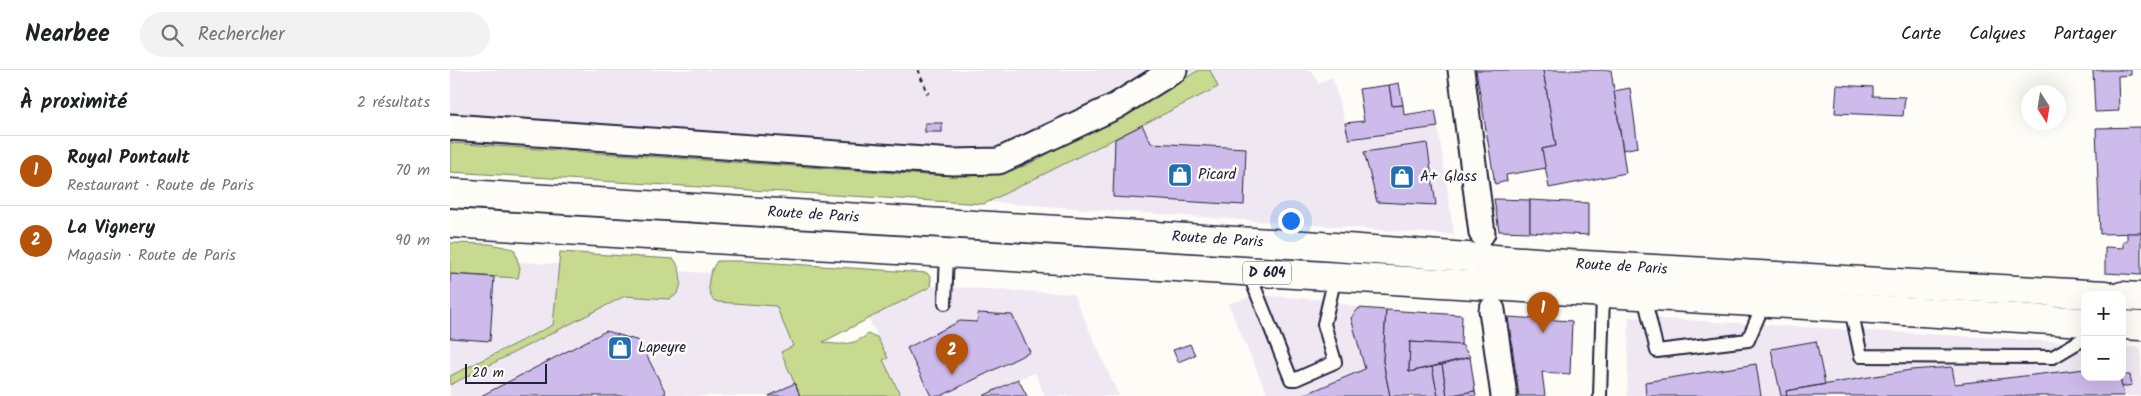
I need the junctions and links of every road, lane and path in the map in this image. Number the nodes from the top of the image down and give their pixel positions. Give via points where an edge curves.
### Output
1 (918, 70) edge
2 (1174, 70) edge
3 (1460, 70) edge
4 (928, 94) dead end
5 (450, 127) edge
6 (450, 193) edge
7 (450, 222) edge
8 (1482, 233) dead end
9 (947, 253) junction
10 (1248, 271) junction
11 (1335, 277) junction
12 (1603, 294) junction
13 (2081, 294) edge
14 (1644, 296) junction
15 (2126, 296) edge
16 (2141, 297) edge
17 (945, 303) dead end
18 (1764, 303) junction
19 (1851, 308) junction
20 (1492, 310) dead end
21 (2081, 322) edge
22 (2126, 325) edge
23 (2141, 326) edge
24 (2081, 340) edge
25 (1504, 396) edge
26 (1600, 396) edge

1 - 4 path
2 - 5 street via 1116,106 1000,161 953,162
3 - 8 street
6 - 13 main road, Route de Paris / D 604
7 - 9 main road, Route de Paris / D 604
9 - 10 main road, Route de Paris / D 604
9 - 17 lane
10 - 11 main road, Route de Paris / D 604
10 - 11 lane via 1291,379 1335,362 1324,324
11 - 12 main road, Route de Paris / D 604
12 - 14 main road, Route de Paris / D 604
12 - 26 lane
14 - 18 main road, Route de Paris / D 604
14 - 18 lane via 1657,351 1748,340
15 - 16 main road
18 - 19 main road, Route de Paris / D 604
19 - 21 main road, Route de Paris / D 604
19 - 24 lane via 1861,356 2053,357
20 - 25 street
22 - 23 main road

